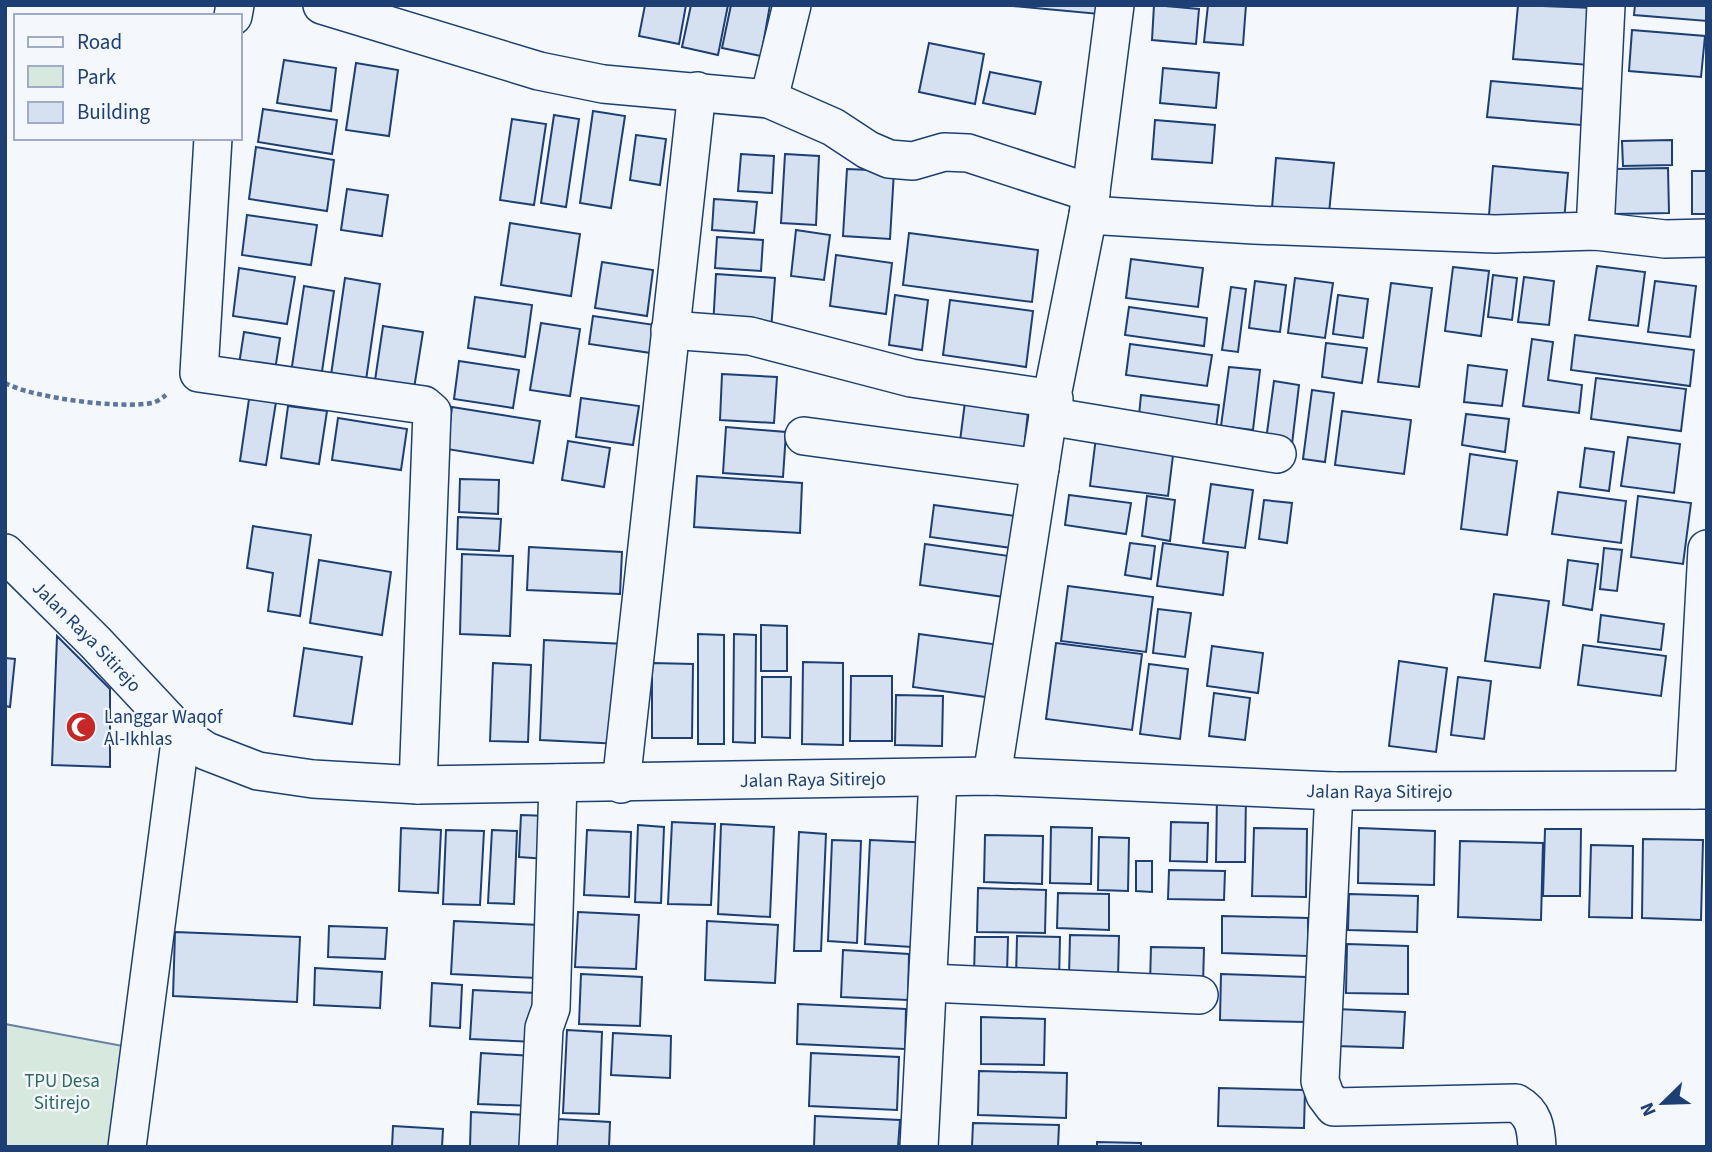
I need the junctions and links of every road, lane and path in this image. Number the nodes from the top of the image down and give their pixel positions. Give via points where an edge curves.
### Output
1 (321, 5) edge
2 (792, 5) edge
3 (1115, 5) edge
4 (1606, 5) edge
5 (431, 21) edge
6 (697, 91) junction
7 (769, 99) junction
8 (213, 140) edge
9 (1089, 204) junction
10 (1594, 231) junction
11 (1707, 239) edge
12 (670, 330) junction
13 (199, 373) junction
14 (5, 383) edge
15 (1051, 407) junction
16 (804, 436) dead end
17 (1277, 454) dead end
18 (1040, 468) junction
19 (1707, 549) edge
20 (5, 553) edge
21 (181, 734) junction
22 (992, 776) junction
23 (938, 778) junction
24 (558, 783) junction
25 (621, 784) junction
26 (418, 785) junction
27 (1700, 790) edge
28 (1334, 791) junction
29 (929, 983) junction
30 (1199, 995) dead end
31 (127, 1147) edge
32 (538, 1147) edge
33 (919, 1147) edge
34 (1536, 1147) edge

1 - 5 street
2 - 7 street
3 - 9 street
4 - 10 street
5 - 6 street via 539,71 603,84
6 - 7 street
6 - 12 street
7 - 9 street via 833,127 889,159 913,161 944,152 968,153
8 - 13 street
9 - 10 street via 1495,234
9 - 15 street
10 - 11 street
12 - 15 street via 750,336 911,378
12 - 25 street
13 - 14 path via 153,403 90,402 18,390
13 - 26 street via 424,405 432,412
15 - 17 street
15 - 18 street
16 - 18 street
18 - 22 street
19 - 27 street
20 - 21 street, Jalan Raya Sitirejo
21 - 26 street, Jalan Raya Sitirejo via 206,751 258,771
21 - 31 street
22 - 23 street, Jalan Raya Sitirejo
22 - 28 street, Jalan Raya Sitirejo
23 - 25 street, Jalan Raya Sitirejo
23 - 29 street
24 - 25 street, Jalan Raya Sitirejo
24 - 26 street, Jalan Raya Sitirejo
24 - 32 street via 551,1008 544,1028
27 - 28 street, Jalan Raya Sitirejo
28 - 34 street via 1321,1081 1325,1095 1334,1107 1516,1103 1533,1118
29 - 30 street
29 - 33 street

